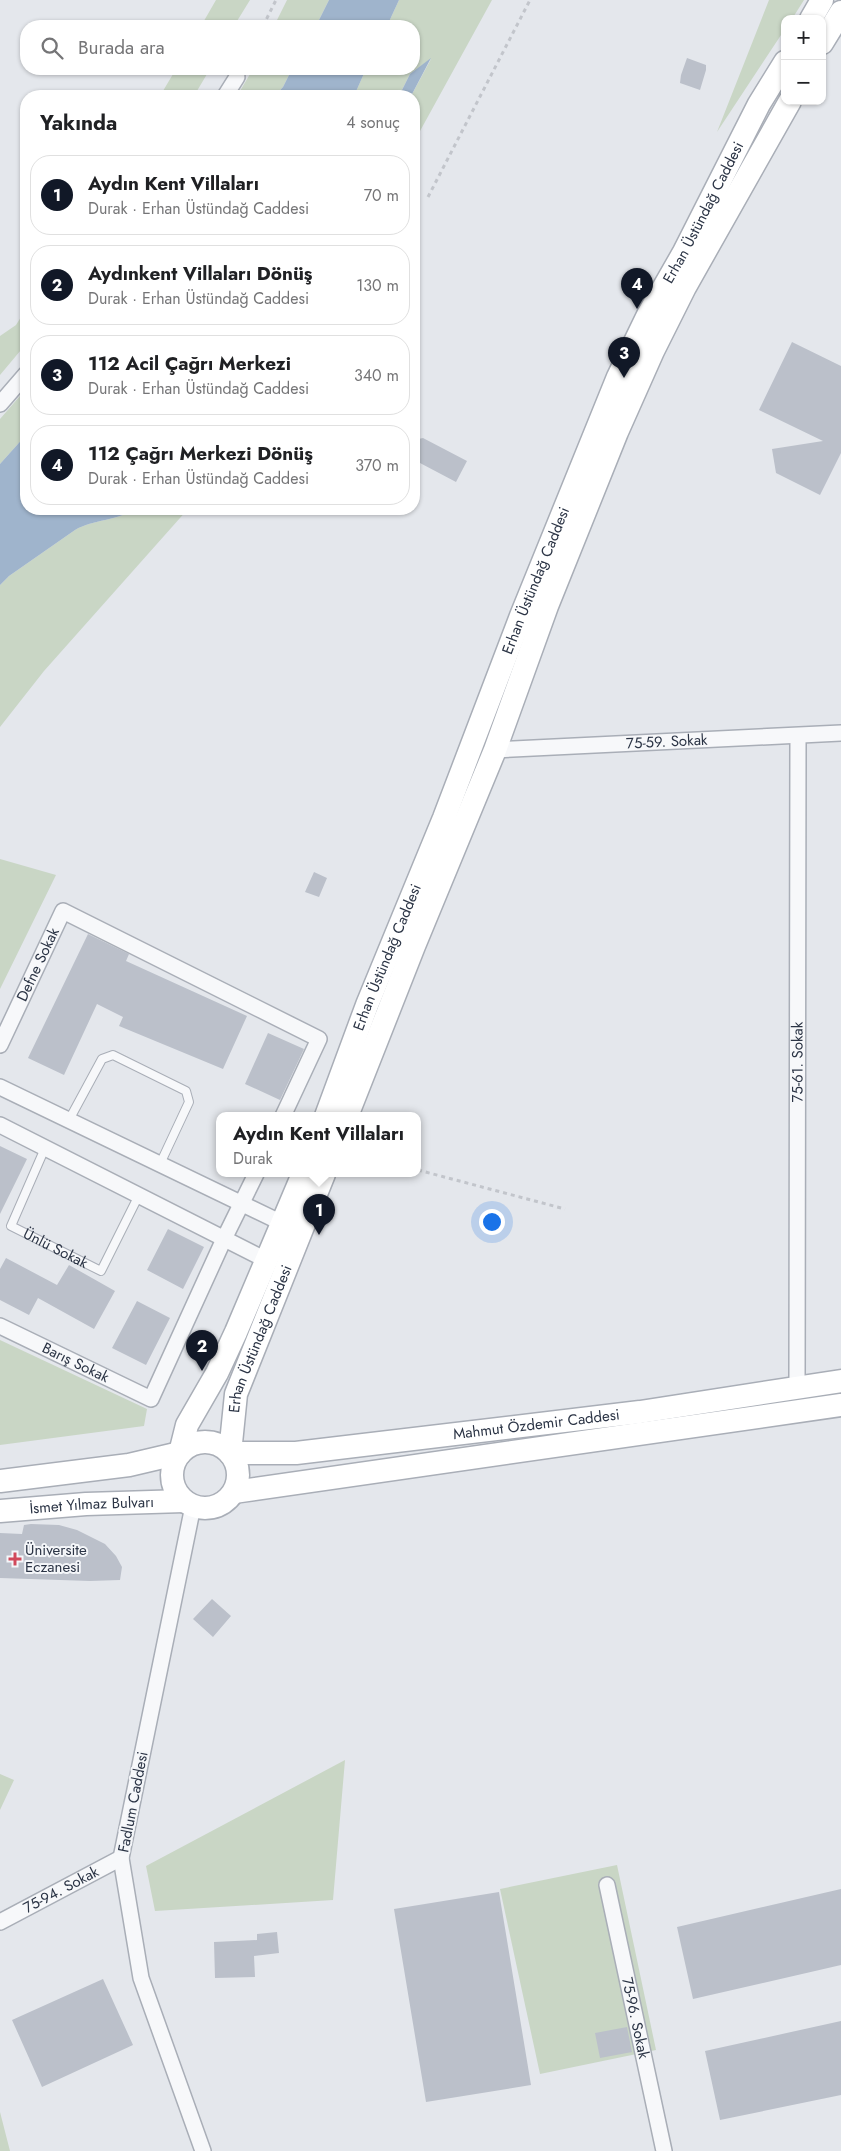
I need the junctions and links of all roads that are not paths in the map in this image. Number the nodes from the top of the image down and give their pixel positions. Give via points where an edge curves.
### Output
1 (822, 0) edge
2 (841, 12) edge
3 (813, 15) edge
4 (826, 36) edge
5 (781, 68) edge
6 (237, 77) dead end
7 (229, 90) edge
8 (788, 105) edge
9 (20, 381) edge
10 (0, 404) edge
11 (841, 733) edge
12 (798, 736) junction
13 (495, 750) junction
14 (0, 1045) edge
15 (0, 1088) edge
16 (285, 1112) edge
17 (327, 1112) edge
18 (349, 1112) edge
19 (68, 1120) junction
20 (0, 1125) edge
21 (45, 1148) junction
22 (160, 1164) junction
23 (255, 1177) edge
24 (302, 1177) edge
25 (323, 1177) edge
26 (139, 1195) junction
27 (242, 1204) junction
28 (282, 1223) junction
29 (224, 1238) junction
30 (266, 1260) junction
31 (0, 1326) edge
32 (841, 1381) edge
33 (797, 1387) junction
34 (841, 1405) edge
35 (180, 1453) junction
36 (230, 1453) junction
37 (0, 1481) edge
38 (234, 1492) junction
39 (188, 1503) junction
40 (0, 1512) edge
41 (121, 1858) junction
42 (607, 1885) dead end
43 (0, 1922) edge
44 (203, 2151) edge
45 (664, 2151) edge

1 - 3 street
2 - 4 street
5 - 17 street, Erhan Üstündağ Caddesi via 648,314 618,377 367,1005
6 - 7 street
8 - 13 street, Erhan Üstündağ Caddesi via 685,287 653,351 547,606
9 - 10 street
11 - 12 street, 75-59. Sokak
12 - 13 street, 75-59. Sokak
12 - 33 street, 75-61. Sokak
13 - 18 street, Erhan Üstündağ Caddesi
14 - 16 street, Defne Sokak via 63,911 319,1039
15 - 19 street
19 - 22 street
19 - 22 lane via 102,1059 112,1055 186,1091 189,1102
20 - 21 street
21 - 26 street
21 - 26 lane, Ünlü Sokak via 10,1226 102,1271
22 - 27 street
23 - 27 street
24 - 28 street, Erhan Üstündağ Caddesi
25 - 36 street, Erhan Üstündağ Caddesi via 236,1394
26 - 29 street
27 - 28 street
27 - 29 street
28 - 30 street, Erhan Üstündağ Caddesi
29 - 30 street
29 - 31 street, Barış Sokak via 150,1399
30 - 35 street, Erhan Üstündağ Caddesi via 217,1373 187,1425
32 - 33 street, Mahmut Özdemir Caddesi
33 - 36 street, Mahmut Özdemir Caddesi via 640,1412 306,1452
34 - 38 street, Mahmut Özdemir Caddesi
35 - 36 street via 188,1446 207,1441
35 - 37 street via 129,1465
35 - 39 street via 173,1467 173,1483
36 - 38 street via 238,1470
38 - 39 street via 216,1506 205,1508
39 - 40 street, İsmet Yılmaz Bulvarı via 86,1504
39 - 41 street, Fadlum Caddesi
41 - 43 street, 75-94. Sokak
41 - 44 street, Fadlum Caddesi via 140,1978
42 - 45 street, 75-96. Sokak

